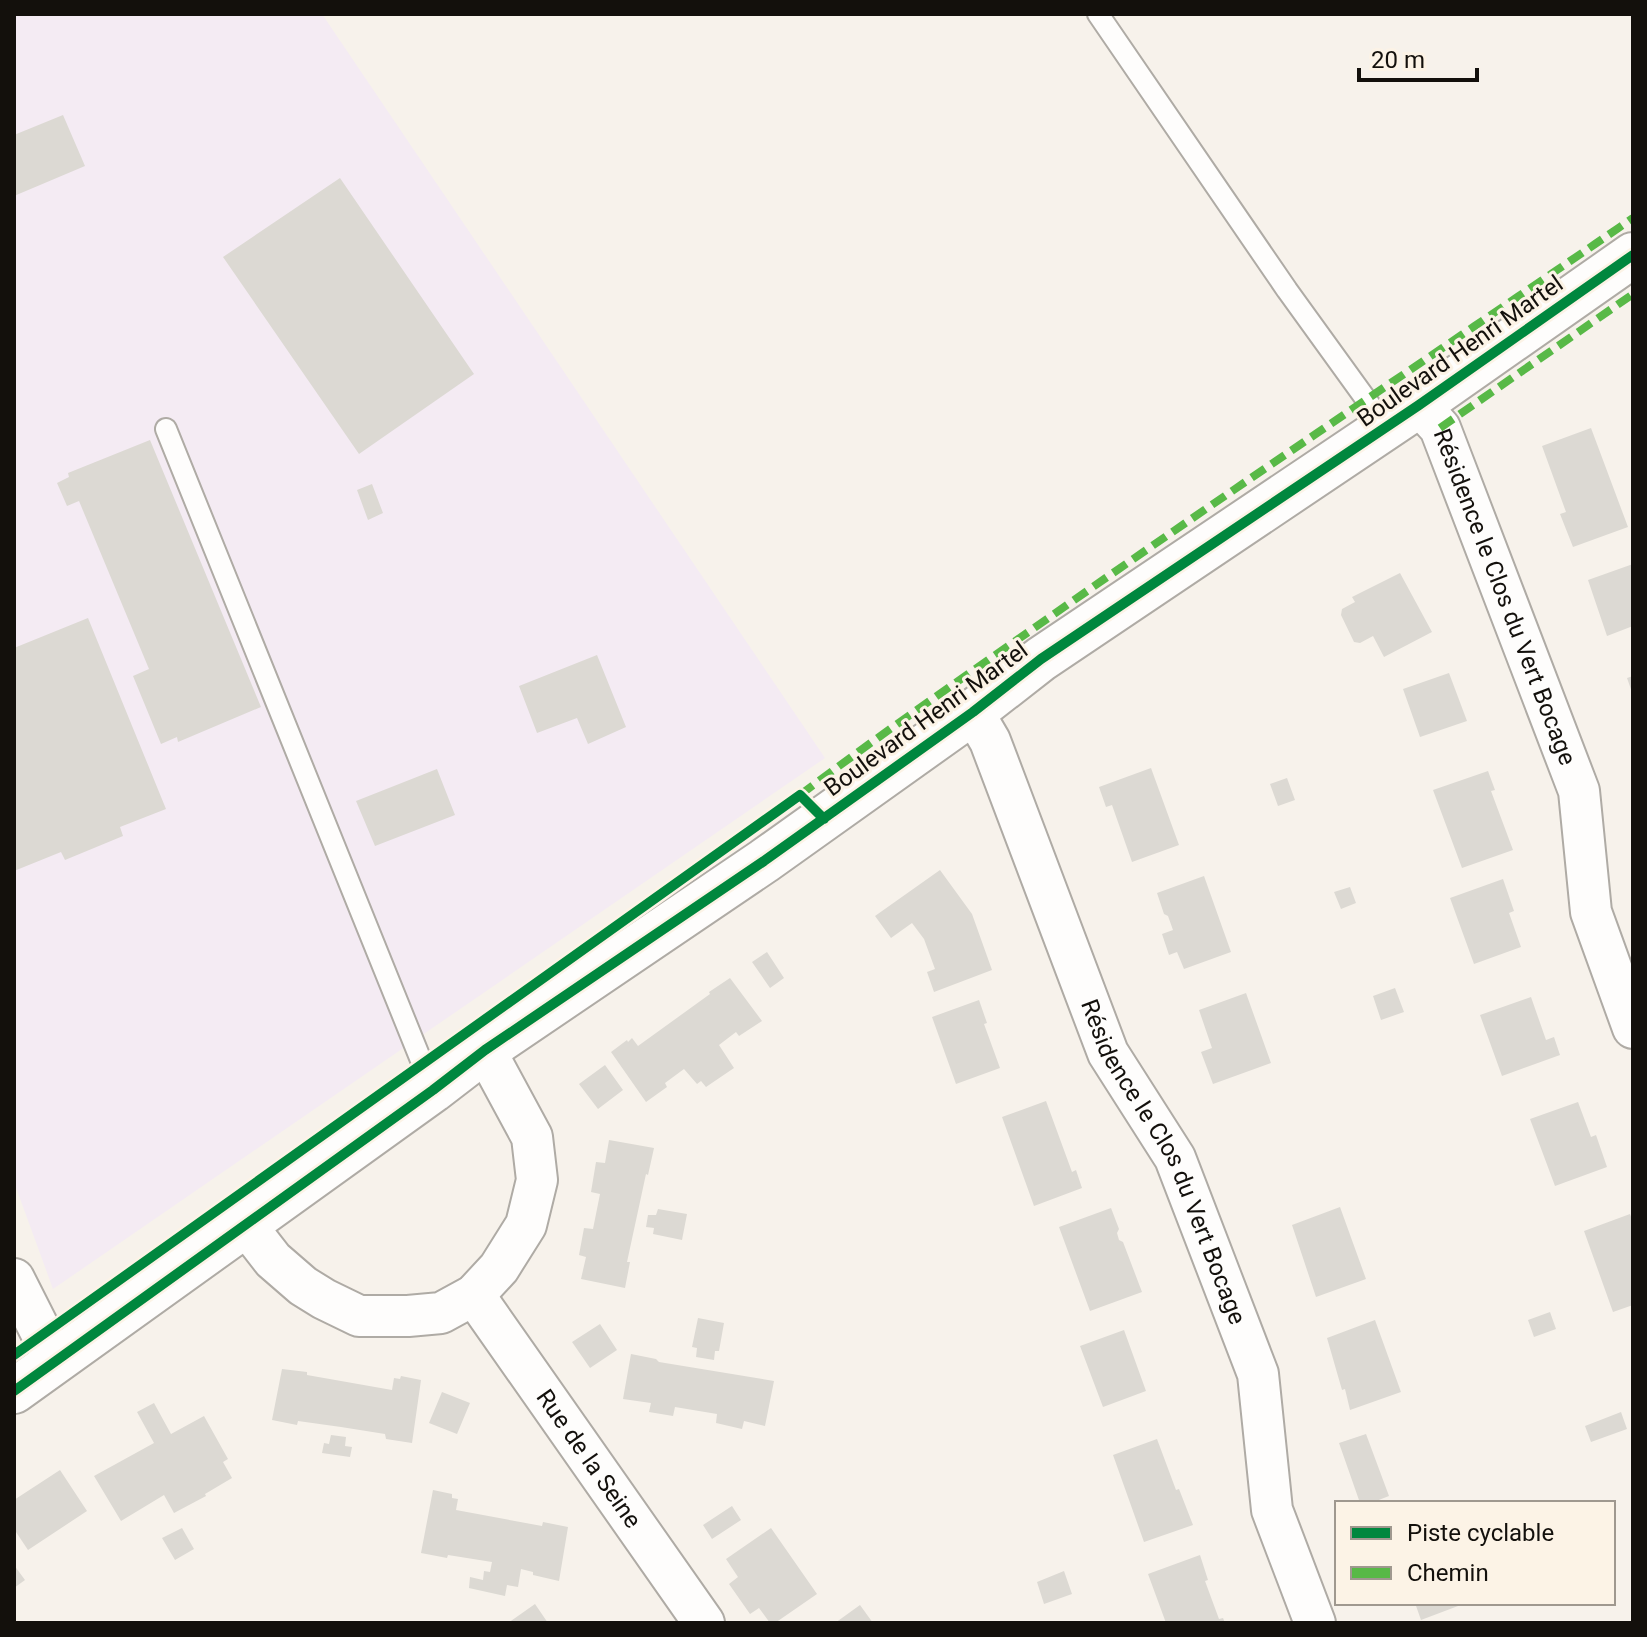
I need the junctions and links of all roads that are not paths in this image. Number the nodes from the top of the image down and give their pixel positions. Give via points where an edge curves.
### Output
1 (1098, 14) edge
2 (1633, 255) edge
3 (1402, 416) junction
4 (166, 429) dead end
5 (973, 712) junction
6 (1633, 1028) edge
7 (485, 1050) junction
8 (433, 1090) junction
9 (245, 1224) junction
10 (14, 1279) edge
11 (474, 1295) junction
12 (56, 1362) junction
13 (14, 1391) edge
14 (704, 1623) edge
15 (1315, 1623) edge

1 - 3 lane via 1278,277
2 - 3 street, Boulevard Henri Martel
3 - 5 street, Boulevard Henri Martel via 1041,659
3 - 6 street, Résidence le Clos du Vert Bocage via 1440,428 1579,791 1591,912
4 - 8 lane
5 - 7 street, Boulevard Henri Martel
5 - 15 street, Résidence le Clos du Vert Bocage via 990,741 1108,1053 1175,1158 1253,1360 1272,1510
7 - 8 street, Boulevard Henri Martel
7 - 11 street via 532,1137 537,1180 526,1225
8 - 9 street, Boulevard Henri Martel
9 - 11 street via 273,1260 303,1286 359,1316 441,1313
9 - 12 street, Boulevard Henri Martel
10 - 12 street
11 - 14 street, Rue de la Seine
12 - 13 street, Boulevard Henri Martel

